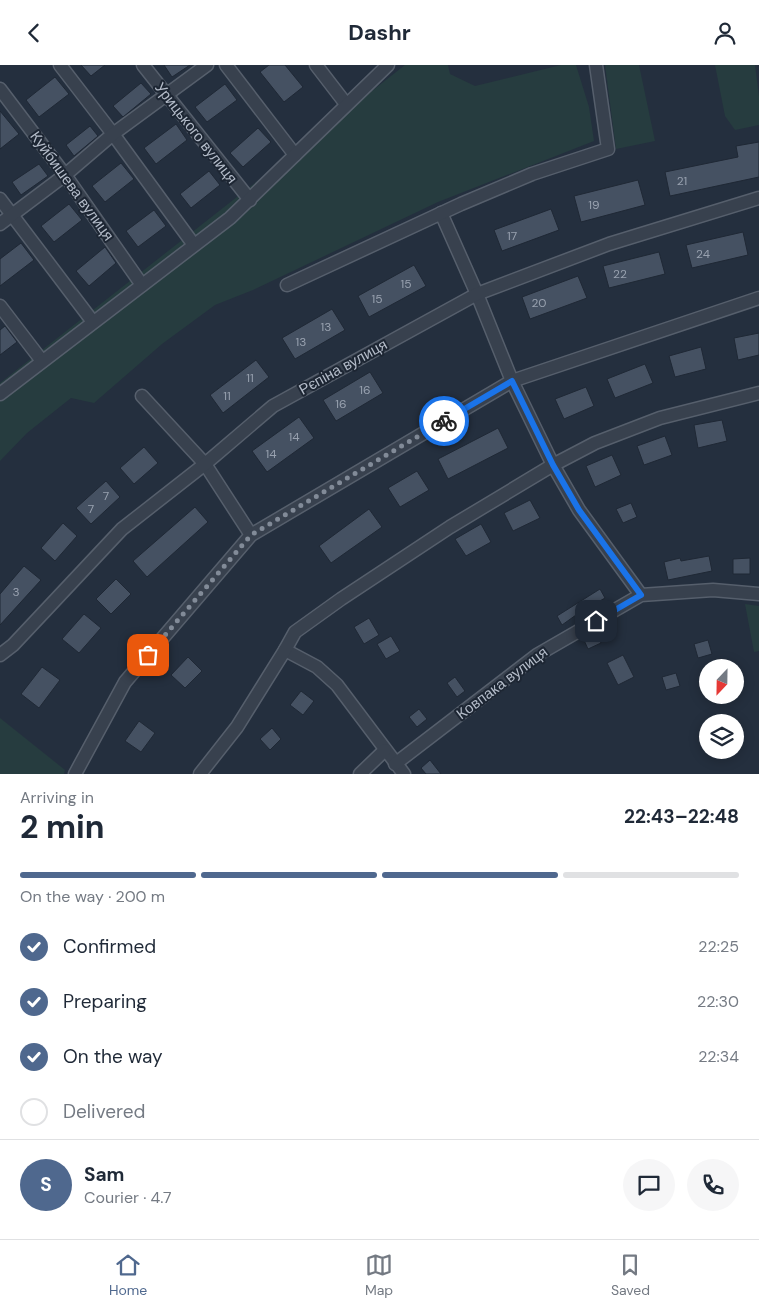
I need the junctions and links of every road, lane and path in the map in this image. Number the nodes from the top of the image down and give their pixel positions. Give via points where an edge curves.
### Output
1 (60, 65) edge
2 (143, 65) edge
3 (207, 65) edge
4 (226, 65) edge
5 (316, 65) edge
6 (388, 65) edge
7 (596, 65) edge
8 (0, 89) edge
9 (166, 95) junction
10 (346, 104) junction
11 (113, 134) junction
12 (295, 155) junction
13 (65, 175) junction
14 (759, 198) edge
15 (0, 199) edge
16 (250, 200) junction
17 (441, 213) junction
18 (12, 215) junction
19 (0, 224) edge
20 (194, 245) junction
21 (142, 285) junction
22 (287, 285) dead end
23 (477, 294) junction
24 (759, 298) edge
25 (0, 306) edge
26 (93, 322) junction
27 (42, 361) junction
28 (512, 381) junction
29 (0, 393) edge
30 (759, 393) edge
31 (142, 396) dead end
32 (205, 464) junction
33 (553, 465) junction
34 (251, 535) junction
35 (759, 594) edge
36 (641, 595) junction
37 (285, 651) junction
38 (0, 655) edge
39 (385, 750) junction
40 (399, 769) edge
41 (75, 774) edge
42 (200, 774) edge
43 (360, 774) edge

1 - 11 street
2 - 9 street, Урицького вулиця
3 - 9 street
4 - 12 street
5 - 10 street
6 - 10 street
7 - 17 street via 608,149 532,174
8 - 13 street, Куйбишева вулиця
9 - 11 street
9 - 16 street, Урицького вулиця
10 - 12 street
11 - 13 street
11 - 20 street
12 - 16 street
13 - 18 street
13 - 21 street, Куйбишева вулиця
14 - 23 street, Рєпіна вулиця via 609,244
15 - 18 street
16 - 20 street
17 - 22 street
17 - 23 street
18 - 19 street
18 - 26 street
20 - 21 street
21 - 26 street
23 - 28 street
23 - 32 street, Рєпіна вулиця via 273,406
24 - 28 street
25 - 27 street
26 - 27 street
27 - 29 street
28 - 33 street
28 - 34 street
30 - 33 street via 660,418 595,443
31 - 32 street
32 - 34 street
32 - 38 street, Рєпіна вулиця via 122,529
33 - 36 street via 579,510
33 - 37 street via 450,527 341,599 295,632
34 - 41 street via 124,682
35 - 36 street, Ковпака вулиця via 713,591
36 - 40 street, Ковпака вулиця via 536,655
37 - 39 street via 317,667 337,685
37 - 42 street via 237,727
39 - 40 street
39 - 43 street

